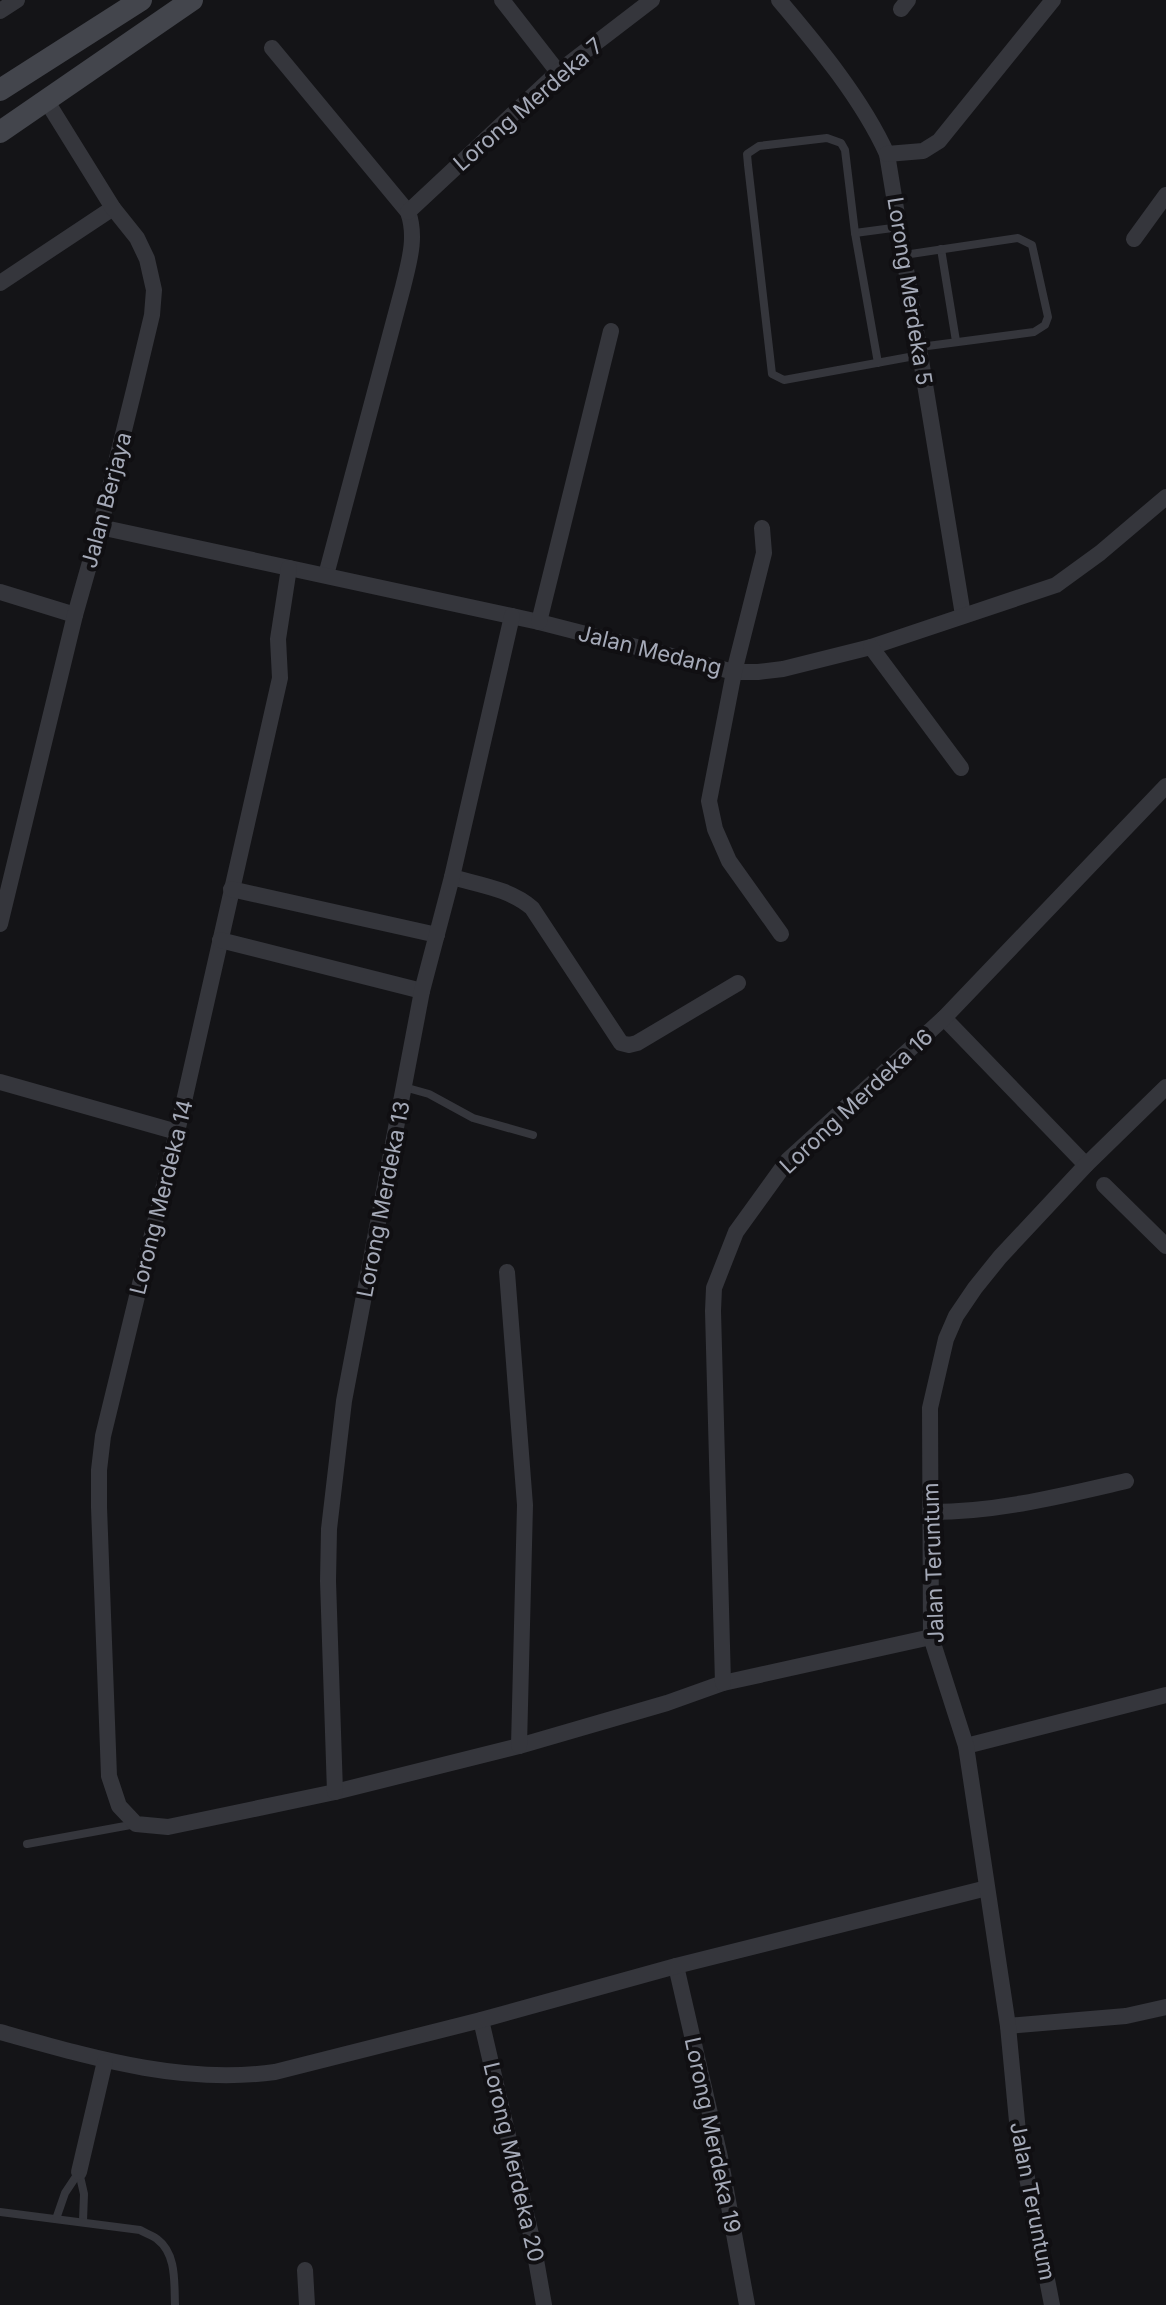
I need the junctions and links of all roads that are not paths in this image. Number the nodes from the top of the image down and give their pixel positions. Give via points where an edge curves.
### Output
1 (141, 0) edge
2 (192, 0) edge
3 (502, 0) edge
4 (652, 0) edge
5 (779, 0) edge
6 (1053, 0) edge
7 (272, 48) dead end
8 (558, 72) junction
9 (0, 90) edge
10 (46, 100) junction
11 (0, 132) edge
12 (887, 154) junction
13 (1166, 195) edge
14 (113, 208) junction
15 (408, 212) junction
16 (900, 227) junction
17 (855, 233) junction
18 (1134, 239) dead end
19 (941, 249) junction
20 (904, 255) junction
21 (0, 283) edge
22 (611, 331) dead end
23 (956, 341) junction
24 (920, 351) junction
25 (878, 363) junction
26 (1166, 497) edge
27 (100, 527) junction
28 (762, 528) dead end
29 (289, 568) junction
30 (326, 575) junction
31 (0, 592) edge
32 (75, 615) junction
33 (963, 615) junction
34 (512, 616) junction
35 (539, 622) junction
36 (871, 647) junction
37 (734, 672) junction
38 (961, 768) dead end
39 (1166, 786) edge
40 (8, 856) edge
41 (452, 877) junction
42 (231, 889) junction
43 (0, 924) edge
44 (781, 934) dead end
45 (437, 935) junction
46 (220, 940) junction
47 (738, 983) dead end
48 (422, 991) junction
49 (944, 1018) junction
50 (0, 1082) edge
51 (404, 1087) junction
52 (1166, 1087) edge
53 (177, 1132) junction
54 (533, 1135) dead end
55 (1086, 1165) junction
56 (1104, 1185) dead end
57 (1166, 1246) edge
58 (507, 1272) dead end
59 (1126, 1481) dead end
60 (931, 1512) junction
61 (931, 1637) junction
62 (723, 1683) junction
63 (1166, 1695) edge
64 (519, 1746) junction
65 (966, 1746) junction
66 (335, 1792) junction
67 (136, 1824) junction
68 (27, 1844) dead end
69 (987, 1888) junction
70 (676, 1966) junction
71 (1166, 2007) edge
72 (481, 2020) junction
73 (1008, 2026) junction
74 (0, 2032) edge
75 (105, 2061) junction
76 (79, 2172) junction
77 (0, 2212) edge
78 (56, 2219) junction
79 (83, 2221) junction
80 (305, 2270) dead end
81 (175, 2305) edge
82 (307, 2305) edge
83 (544, 2305) edge
84 (747, 2305) edge
85 (1052, 2305) edge

1 - 9 main road
2 - 10 main road
3 - 8 street
4 - 8 street, Lorong Merdeka 7
5 - 12 street, Lorong Merdeka 5 via 860,106
6 - 12 street via 939,141 923,151
7 - 15 street
8 - 15 street, Lorong Merdeka 7
10 - 11 main road
10 - 14 street, Jalan Berjaya
12 - 16 street, Lorong Merdeka 5
13 - 18 street
14 - 21 street
14 - 27 street, Jalan Berjaya via 137,238 154,290
15 - 30 street via 413,242 403,287
16 - 17 lane
16 - 20 street, Lorong Merdeka 5
17 - 25 lane
17 - 25 lane via 845,150 839,141 759,146 747,154 772,374 784,380
19 - 20 lane
19 - 23 lane
19 - 23 lane via 1018,238 1032,245 1048,317 1034,332
20 - 24 street, Lorong Merdeka 5
22 - 35 street
23 - 24 lane
24 - 25 lane
24 - 33 street, Lorong Merdeka 5
26 - 33 street, Jalan Medang via 1056,585
27 - 29 street, Jalan Medang
27 - 32 street, Jalan Berjaya
28 - 37 street via 764,553
29 - 30 street, Jalan Medang
29 - 42 street, Lorong Merdeka 14 via 278,639 280,678
30 - 34 street, Jalan Medang
31 - 32 street
32 - 40 street, Jalan Berjaya
33 - 36 street, Jalan Medang
34 - 35 street, Jalan Medang
34 - 41 street, Lorong Merdeka 13
35 - 37 street, Jalan Medang
36 - 37 street, Jalan Medang via 783,669
36 - 38 street
37 - 44 street via 709,801 729,861
39 - 49 street, Lorong Merdeka 16
40 - 43 street, Jalan Berjaya
41 - 45 street, Lorong Merdeka 13
41 - 47 street via 520,897 532,908 621,1043 637,1043
42 - 45 street
42 - 46 street, Lorong Merdeka 14
45 - 48 street, Lorong Merdeka 13
46 - 48 street
46 - 53 street, Lorong Merdeka 14
48 - 51 street, Lorong Merdeka 13
49 - 55 street
49 - 62 street, Lorong Merdeka 16 via 788,1160 736,1232 720,1269 713,1311
50 - 53 street
51 - 54 lane via 473,1118
51 - 66 street, Lorong Merdeka 13 via 344,1401 329,1529
52 - 55 street, Jalan Teruntum
53 - 67 street, Lorong Merdeka 14 via 99,1470 109,1776 119,1806
55 - 60 street, Jalan Teruntum via 1000,1257 956,1316 930,1408
56 - 57 street
58 - 64 street via 525,1505
59 - 60 street via 1025,1504
60 - 61 street, Jalan Teruntum
61 - 62 street
61 - 65 street, Jalan Teruntum
62 - 64 street
63 - 65 street
64 - 66 street
65 - 69 street, Jalan Teruntum
66 - 67 street via 168,1827
67 - 68 lane
69 - 70 street
69 - 73 street, Jalan Teruntum
70 - 72 street
70 - 84 street, Lorong Merdeka 19
71 - 73 street via 1126,2016
72 - 75 street via 242,2076
72 - 83 street, Lorong Merdeka 20
73 - 85 street, Jalan Teruntum via 1018,2132
74 - 75 street
75 - 76 street
76 - 78 lane
76 - 79 lane
77 - 78 lane
78 - 79 lane
79 - 81 lane via 140,2230 158,2239 174,2269
80 - 82 street

